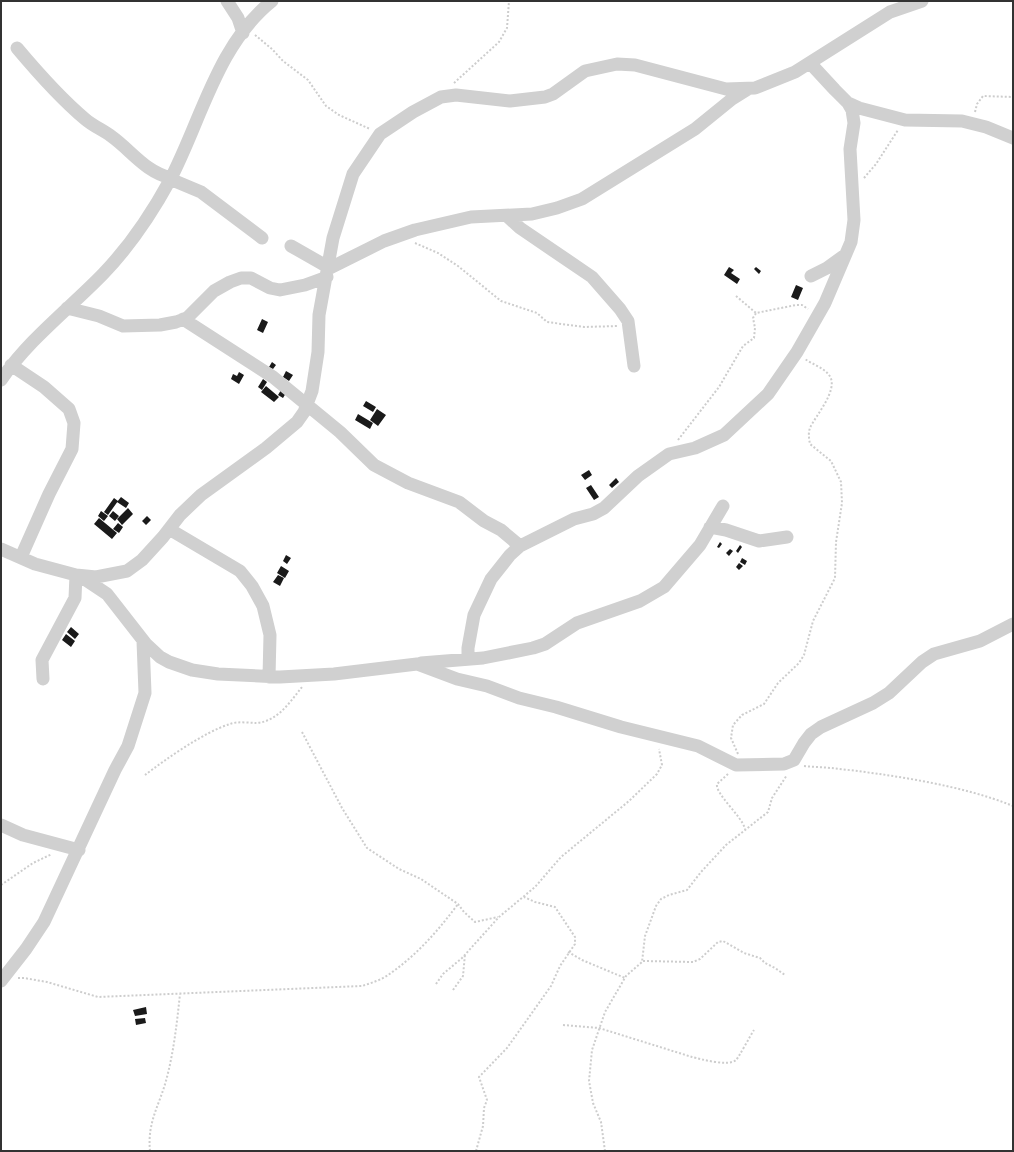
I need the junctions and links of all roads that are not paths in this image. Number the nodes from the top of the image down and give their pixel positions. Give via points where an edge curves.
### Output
1 (227, 1) edge
2 (272, 1) edge
3 (917, 2) edge
4 (245, 30) junction
5 (17, 48) dead end
6 (810, 63) junction
7 (750, 88) junction
8 (848, 103) junction
9 (1013, 138) edge
10 (170, 179) junction
11 (508, 217) junction
12 (262, 238) dead end
13 (291, 246) dead end
14 (847, 254) junction
15 (327, 271) junction
16 (811, 276) dead end
17 (67, 308) junction
18 (183, 319) junction
19 (11, 365) junction
20 (634, 366) dead end
21 (1, 380) edge
22 (307, 404) junction
23 (723, 506) dead end
24 (710, 527) junction
25 (169, 529) junction
26 (787, 537) dead end
27 (520, 546) junction
28 (1, 549) edge
29 (21, 557) junction
30 (78, 576) junction
31 (1013, 624) edge
32 (143, 641) junction
33 (468, 660) junction
34 (417, 664) junction
35 (270, 677) junction
36 (43, 679) dead end
37 (1, 825) edge
38 (79, 850) junction
39 (2, 981) edge

1 - 4 street
2 - 4 street
3 - 6 street via 890,12
4 - 10 street via 216,79
5 - 10 street via 40,75 86,120 111,136 146,167
6 - 7 street via 777,81
6 - 8 street
7 - 11 street via 695,129 582,199 532,214
7 - 15 street via 726,89 635,65 617,64 585,71 553,94 536,99 510,100 456,95 427,103 380,134 353,174 338,219
8 - 9 street via 905,120 962,120 986,126
8 - 14 street via 853,118 850,149 854,220
10 - 12 street via 201,192
10 - 17 street via 124,249 104,273
11 - 15 street via 471,217 428,227 384,241
11 - 20 street via 592,277 620,309 628,321
13 - 15 street
14 - 16 street
14 - 27 street via 816,320 796,352 768,394 741,422 724,435 695,448 669,454 638,476 604,508
15 - 18 street via 305,285 280,290 251,278 241,278 214,291
15 - 22 street via 319,315 318,352 312,391
17 - 18 street via 123,326 160,325
17 - 19 street
18 - 22 street via 273,377
19 - 21 street
19 - 29 street via 44,387 69,409 75,431 72,449 48,494
22 - 25 street via 290,429 201,495
22 - 27 street via 379,468 408,483 459,502
23 - 24 street
24 - 26 street via 759,541
24 - 33 street via 700,545 664,587 640,601 578,623 545,644
25 - 30 street via 142,560 127,571 96,577
25 - 35 street via 240,571 252,586 263,606 270,635
27 - 33 street via 499,567 482,596 474,615
28 - 29 street
29 - 30 street
30 - 32 street via 107,594
30 - 36 street via 75,598 42,660
31 - 34 street via 980,641 934,654 873,703 811,734 792,763 733,764 698,746 621,728 562,708 457,679
32 - 35 street via 160,657 192,670
32 - 38 street via 146,693 128,746
33 - 34 street
34 - 35 street via 314,676
37 - 38 street via 23,835
38 - 39 street via 44,922

